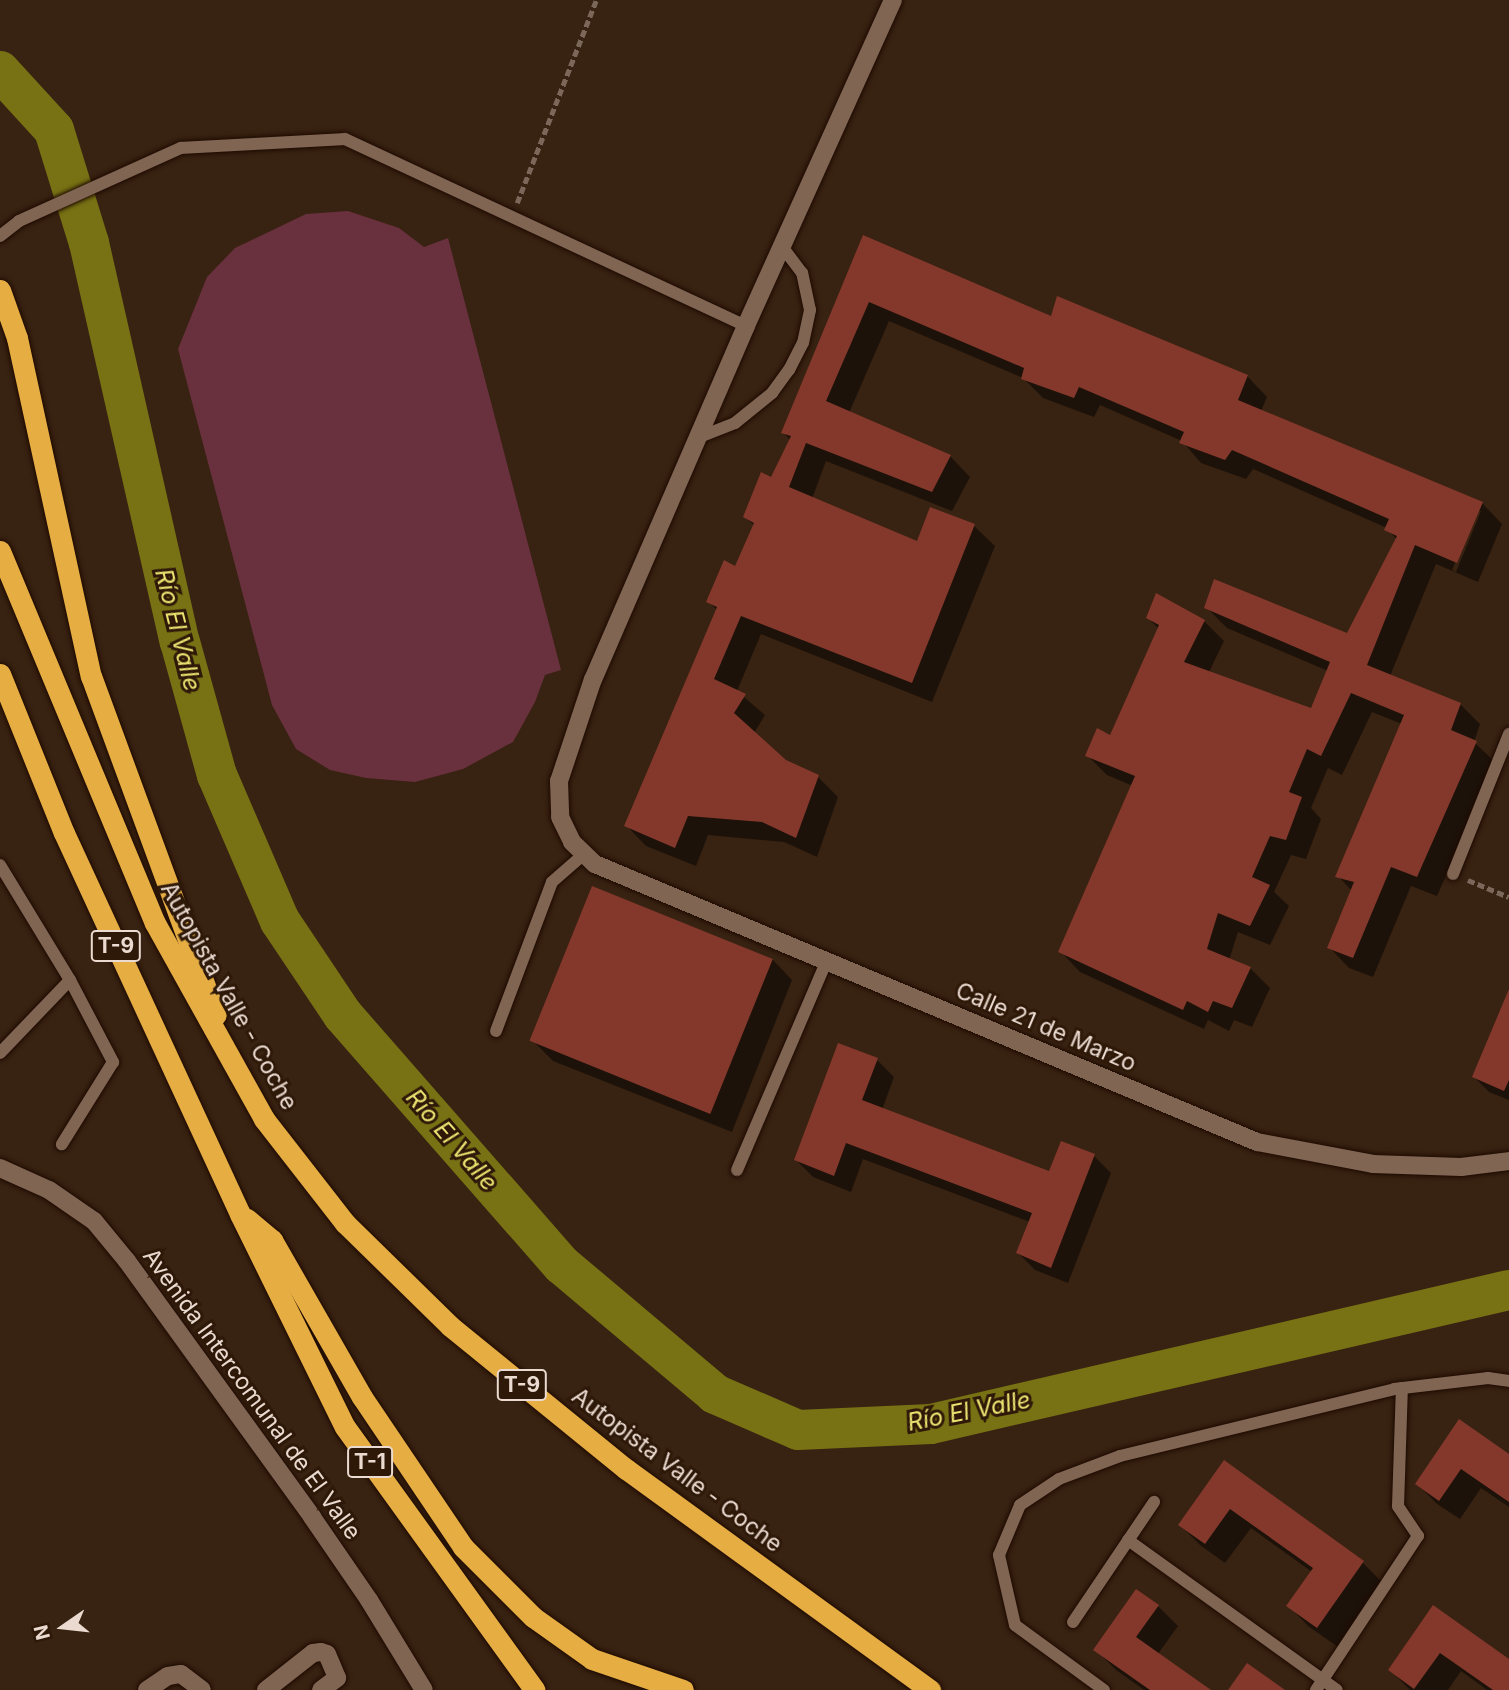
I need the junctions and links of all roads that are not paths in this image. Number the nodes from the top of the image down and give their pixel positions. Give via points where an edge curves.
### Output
1 (893, 0) edge
2 (0, 236) edge
3 (782, 246) junction
4 (0, 290) edge
5 (746, 326) junction
6 (697, 439) junction
7 (0, 551) edge
8 (0, 674) edge
9 (1509, 734) edge
10 (584, 854) junction
11 (0, 865) edge
12 (1453, 874) road end
13 (826, 962) junction
14 (70, 980) junction
15 (496, 1031) dead end
16 (0, 1053) edge
17 (235, 1070) junction
18 (62, 1144) dead end
19 (1509, 1161) edge
20 (737, 1170) dead end
21 (2, 1172) edge
22 (240, 1213) junction
23 (1509, 1381) edge
24 (1402, 1388) junction
25 (1154, 1502) dead end
26 (1128, 1540) junction
27 (1073, 1622) dead end
28 (1319, 1685) edge
29 (422, 1687) edge
30 (147, 1690) edge
31 (202, 1690) edge
32 (266, 1690) edge
33 (321, 1690) edge
34 (535, 1690) edge
35 (683, 1690) edge
36 (930, 1690) edge
37 (1104, 1690) edge
38 (1337, 1690) edge

1 - 3 street
2 - 5 lane via 19,221 181,148 345,139
3 - 5 street
3 - 6 lane via 802,273 810,310 803,343 772,393 734,423
4 - 17 highway via 17,338 92,676
5 - 6 street
6 - 10 street via 593,679 559,781 560,817 572,842
7 - 17 highway, Autopista Valle - Coche / T-9 via 155,923
8 - 22 highway, T-9 via 64,833
9 - 12 lane
10 - 13 street, Calle 21 de Marzo via 595,864
10 - 15 lane via 552,883
11 - 14 lane
13 - 19 street, Calle 21 de Marzo via 1258,1142 1373,1164 1461,1167
13 - 20 lane
14 - 16 lane
14 - 18 lane via 113,1068
17 - 36 highway, Autopista Valle - Coche / T-9 via 264,1119 345,1223 450,1326 626,1469
21 - 29 street, Avenida Intercomunal de El Valle via 49,1190 94,1221 127,1261 312,1517
22 - 34 highway, T-1 via 345,1427
22 - 35 highway via 272,1240 362,1397 463,1547 533,1617 592,1659
23 - 24 lane via 1488,1378
24 - 28 lane via 1398,1506 1418,1536
24 - 37 lane via 1120,1456 1059,1479 1020,1505 999,1555 1015,1625
25 - 26 lane
26 - 27 lane
26 - 28 lane
28 - 38 lane
30 - 31 street via 168,1676 181,1674
32 - 33 street via 320,1652 327,1654 337,1678

